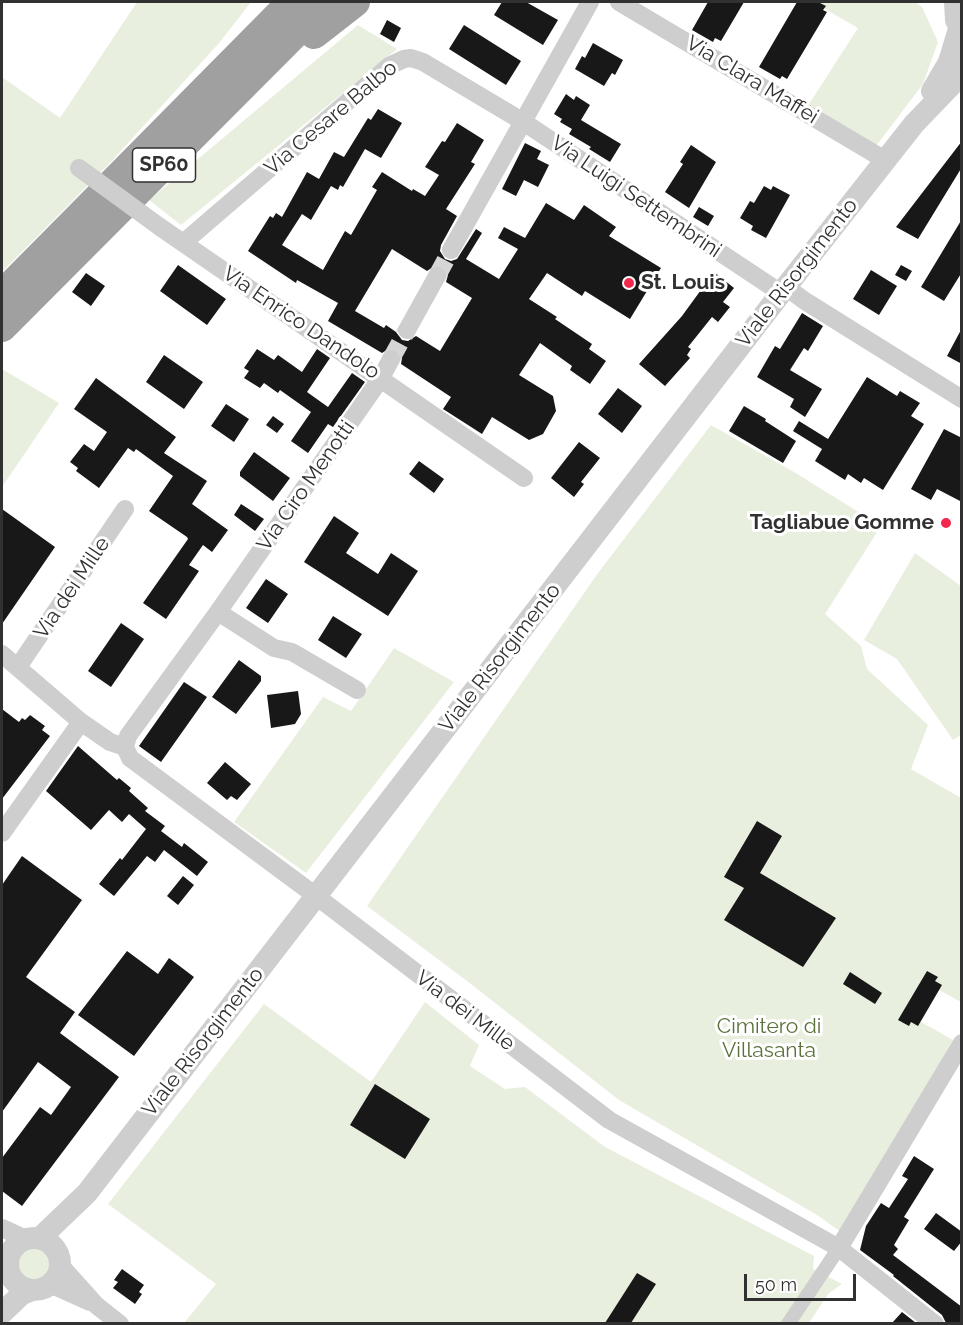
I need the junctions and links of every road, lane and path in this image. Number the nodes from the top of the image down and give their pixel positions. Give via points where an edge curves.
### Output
1 (273, 2) edge
2 (292, 2) edge
3 (326, 2) edge
4 (355, 2) edge
5 (590, 2) edge
6 (619, 2) edge
7 (940, 2) edge
8 (958, 21) edge
9 (962, 74) edge
10 (227, 85) junction
11 (522, 122) junction
12 (914, 124) junction
13 (885, 160) junction
14 (79, 168) dead end
15 (183, 243) junction
16 (451, 250) tunnel mouth
17 (437, 276) tunnel mouth
18 (783, 290) junction
19 (2, 295) edge
20 (2, 327) edge
21 (407, 330) tunnel mouth
22 (392, 359) tunnel mouth
23 (381, 378) junction
24 (962, 399) edge
25 (525, 478) dead end
26 (125, 509) dead end
27 (218, 612) junction
28 (2, 654) edge
29 (18, 667) junction
30 (357, 690) dead end
31 (81, 722) junction
32 (125, 747) junction
33 (2, 833) edge
34 (316, 896) junction
35 (962, 1043) edge
36 (87, 1193) junction
37 (2, 1228) edge
38 (33, 1238) junction
39 (839, 1248) junction
40 (5, 1267) edge
41 (51, 1274) junction
42 (2, 1313) edge
43 (120, 1323) edge
44 (788, 1323) edge
45 (935, 1323) edge

1 - 10 highway
2 - 10 highway, SP60
3 - 10 highway, SP60
4 - 10 highway
5 - 11 street
6 - 13 street, Via Clara Maffei
7 - 8 street
8 - 12 street, Viale Risorgimento via 949,62
9 - 12 street, Viale Risorgimento
10 - 19 highway, SP60
10 - 20 highway, SP60
11 - 15 street, Via Cesare Balbo via 423,62 404,58 389,66
11 - 16 street
11 - 18 street, Via Luigi Settembrini
12 - 13 street, Viale Risorgimento
13 - 18 street, Viale Risorgimento
14 - 15 street, Via Enrico Dandolo, bridge
15 - 23 street, Via Enrico Dandolo
17 - 21 street
18 - 24 street, Via Luigi Settembrini
18 - 34 street, Viale Risorgimento
22 - 23 street, Via Ciro Menotti
23 - 25 street, Via Enrico Dandolo
23 - 27 street, Via Ciro Menotti
26 - 29 street, Via dei Mille
27 - 30 street via 274,648 291,651
27 - 32 street, Via Ciro Menotti via 128,735
28 - 29 street, Via dei Mille
29 - 31 street, Via dei Mille
31 - 32 street, Via dei Mille via 110,742
31 - 33 street
32 - 34 street, Via dei Mille via 130,758
34 - 36 street, Viale Risorgimento
34 - 39 street, Via dei Mille via 609,1120
35 - 39 street
36 - 38 street, Viale Risorgimento
36 - 41 street, Viale Risorgimento via 67,1229
37 - 38 street
38 - 40 street via 15,1246
38 - 41 street via 51,1244
39 - 44 street
39 - 45 street, Via dei Mille
40 - 41 street via 18,1284
41 - 42 street
41 - 43 street

